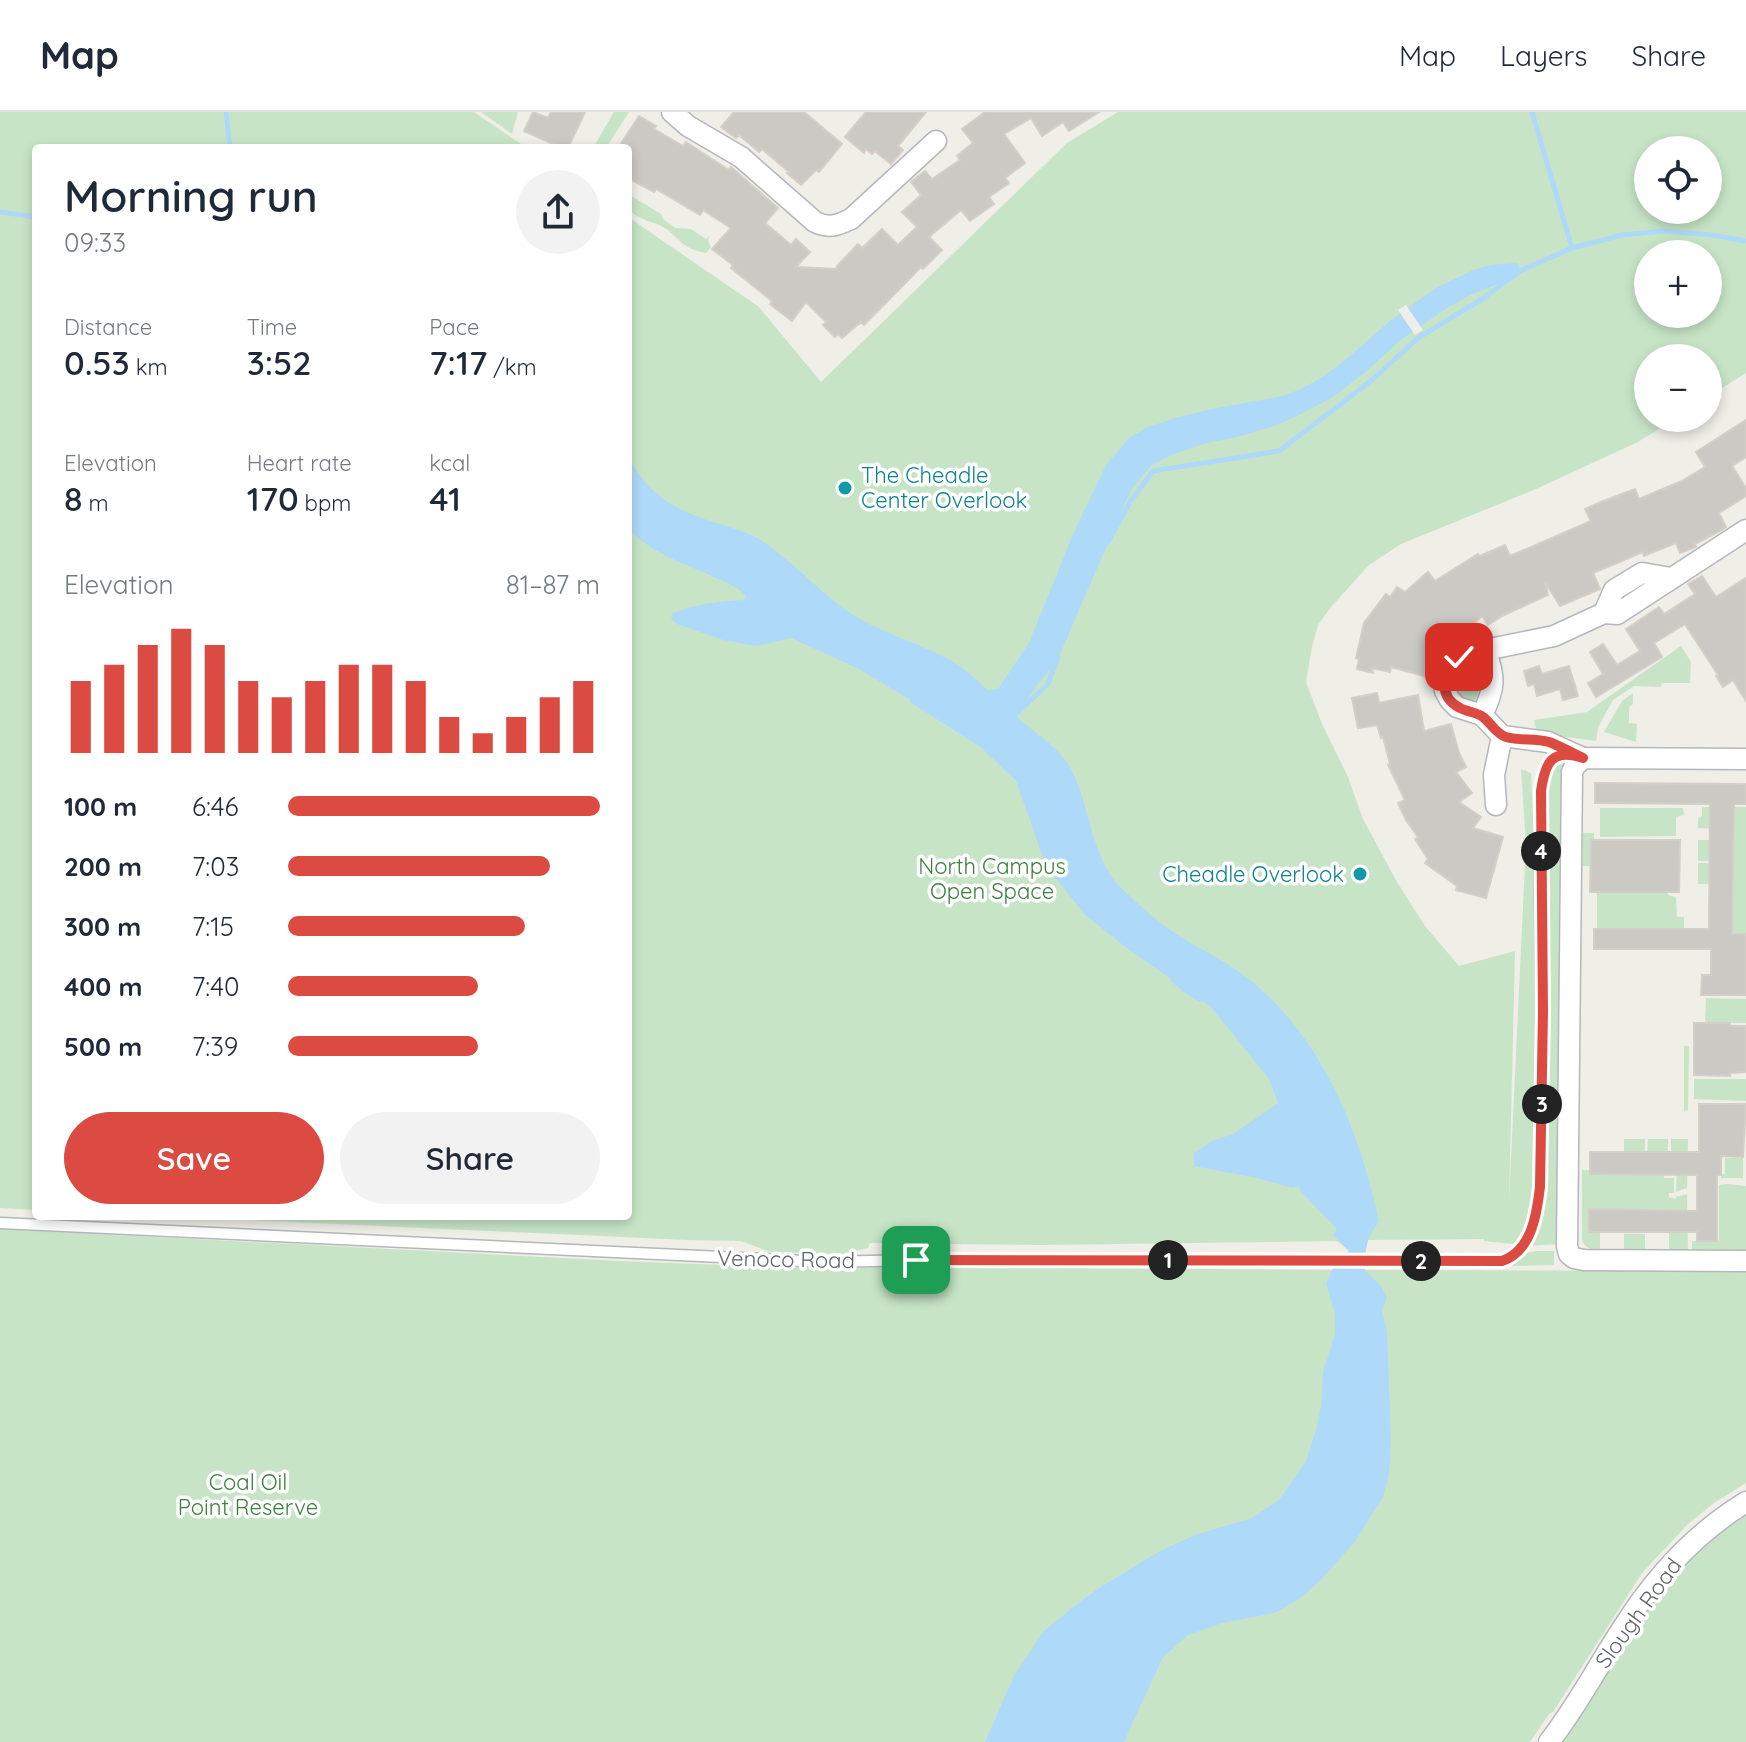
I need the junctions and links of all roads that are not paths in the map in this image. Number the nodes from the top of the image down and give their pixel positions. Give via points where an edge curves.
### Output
1 (672, 112) edge
2 (936, 141) dead end
3 (1746, 530) edge
4 (1485, 650) junction
5 (1482, 715) junction
6 (1502, 736) junction
7 (1583, 758) junction
8 (1746, 759) edge
9 (1496, 805) dead end
10 (0, 1223) edge
11 (1746, 1261) edge
12 (1746, 1502) edge
13 (1549, 1742) edge

1 - 2 street via 741,157 825,226 851,219
3 - 4 street via 1671,578 1642,573 1614,590 1604,613 1554,636
4 - 5 street via 1494,679
4 - 5 street via 1459,657 1444,682 1457,707
5 - 6 street
6 - 7 street via 1548,742
6 - 9 street via 1494,775
7 - 8 street
7 - 10 lane, Venoco Road via 1555,757 1545,770 1541,791 1540,1187 1532,1229 1519,1250 1502,1261 825,1262
7 - 11 street via 1572,778 1569,1254 1584,1260
12 - 13 street, Slough Road via 1707,1530 1661,1575

